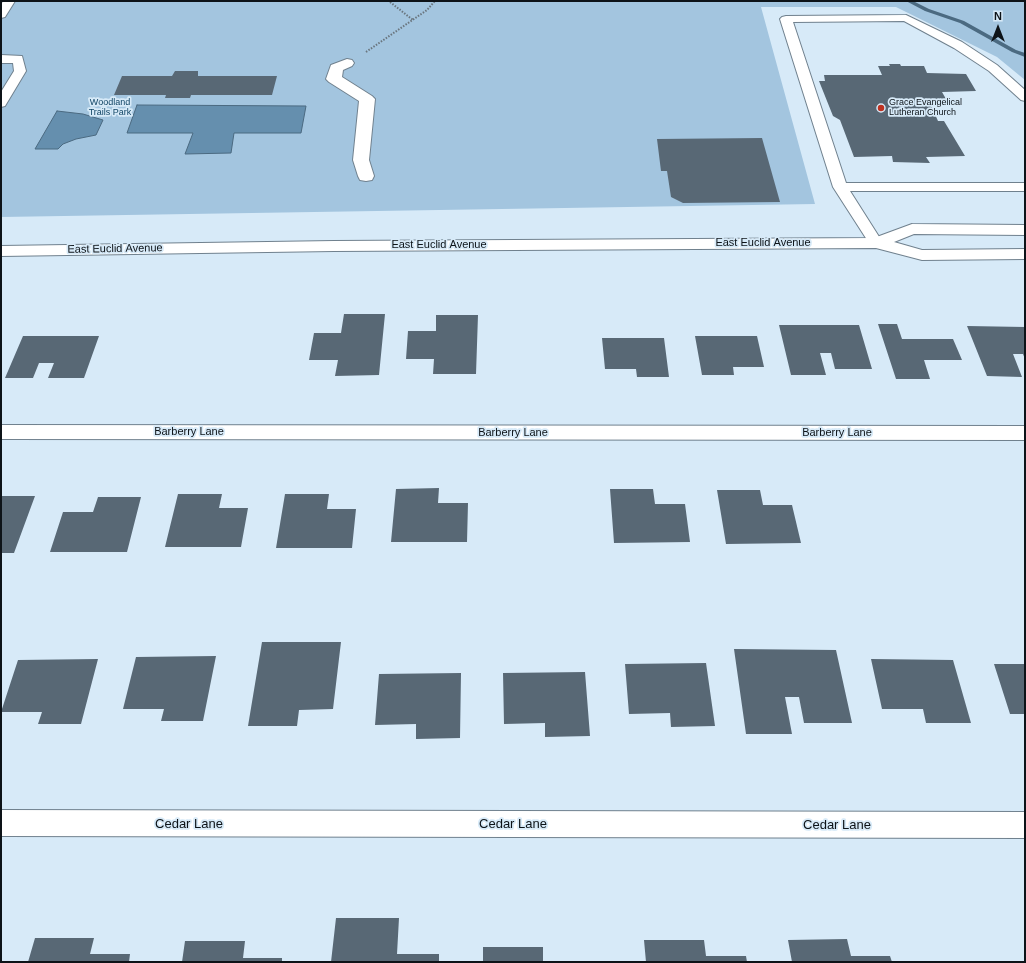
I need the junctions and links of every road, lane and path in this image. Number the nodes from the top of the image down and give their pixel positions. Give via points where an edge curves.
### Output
1 (9, 1) edge
2 (331, 1) edge
3 (393, 1) edge
4 (435, 1) edge
5 (389, 2) edge
6 (1, 15) edge
7 (413, 20) junction
8 (1, 59) edge
9 (346, 63) joint
10 (1025, 97) edge
11 (1, 103) edge
12 (366, 176) dead end
13 (840, 187) junction
14 (1025, 187) edge
15 (1025, 230) edge
16 (876, 243) junction
17 (1, 251) edge
18 (1025, 254) edge
19 (1, 432) edge
20 (1025, 433) edge
21 (1, 823) edge
22 (1025, 825) edge

1 - 6 lane
2 - 5 path
3 - 5 path
4 - 7 path
5 - 7 path
7 - 9 path
8 - 11 lane via 18,60 20,71
9 - 12 street via 336,68 334,79 367,99 361,160
10 - 13 lane via 993,68 958,45 906,18 786,19
13 - 14 lane
13 - 16 lane
15 - 16 street, East Euclid Avenue via 912,229
16 - 17 street, East Euclid Avenue
16 - 18 street, East Euclid Avenue via 922,255
19 - 20 street, Barberry Lane
21 - 22 street, Cedar Lane

